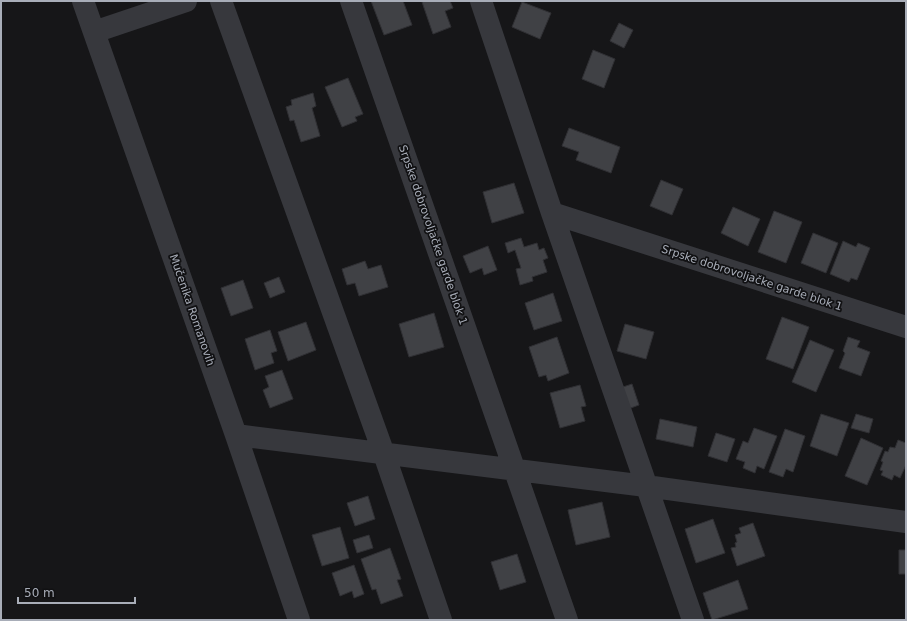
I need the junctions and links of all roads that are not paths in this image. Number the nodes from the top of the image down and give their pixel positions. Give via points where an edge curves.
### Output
1 (83, 1) edge
2 (186, 1) edge
3 (221, 1) edge
4 (351, 1) edge
5 (481, 1) edge
6 (94, 32) junction
7 (552, 213) junction
8 (906, 327) edge
9 (236, 435) junction
10 (384, 454) junction
11 (515, 470) junction
12 (646, 486) junction
13 (906, 522) edge
14 (299, 620) edge
15 (441, 620) edge
16 (567, 620) edge
17 (693, 620) edge

1 - 6 street, Mučenika Romanovih
2 - 6 street
3 - 10 street
4 - 11 street, Srpske dobrovoljačke garde blok 1
5 - 7 street
6 - 9 street, Mučenika Romanovih
7 - 8 street, Srpske dobrovoljačke garde blok 1
7 - 12 street
9 - 10 street
9 - 14 street, Mučenika Romanovih
10 - 11 street
10 - 15 street
11 - 12 street
11 - 16 street, Srpske dobrovoljačke garde blok 1
12 - 13 street
12 - 17 street

